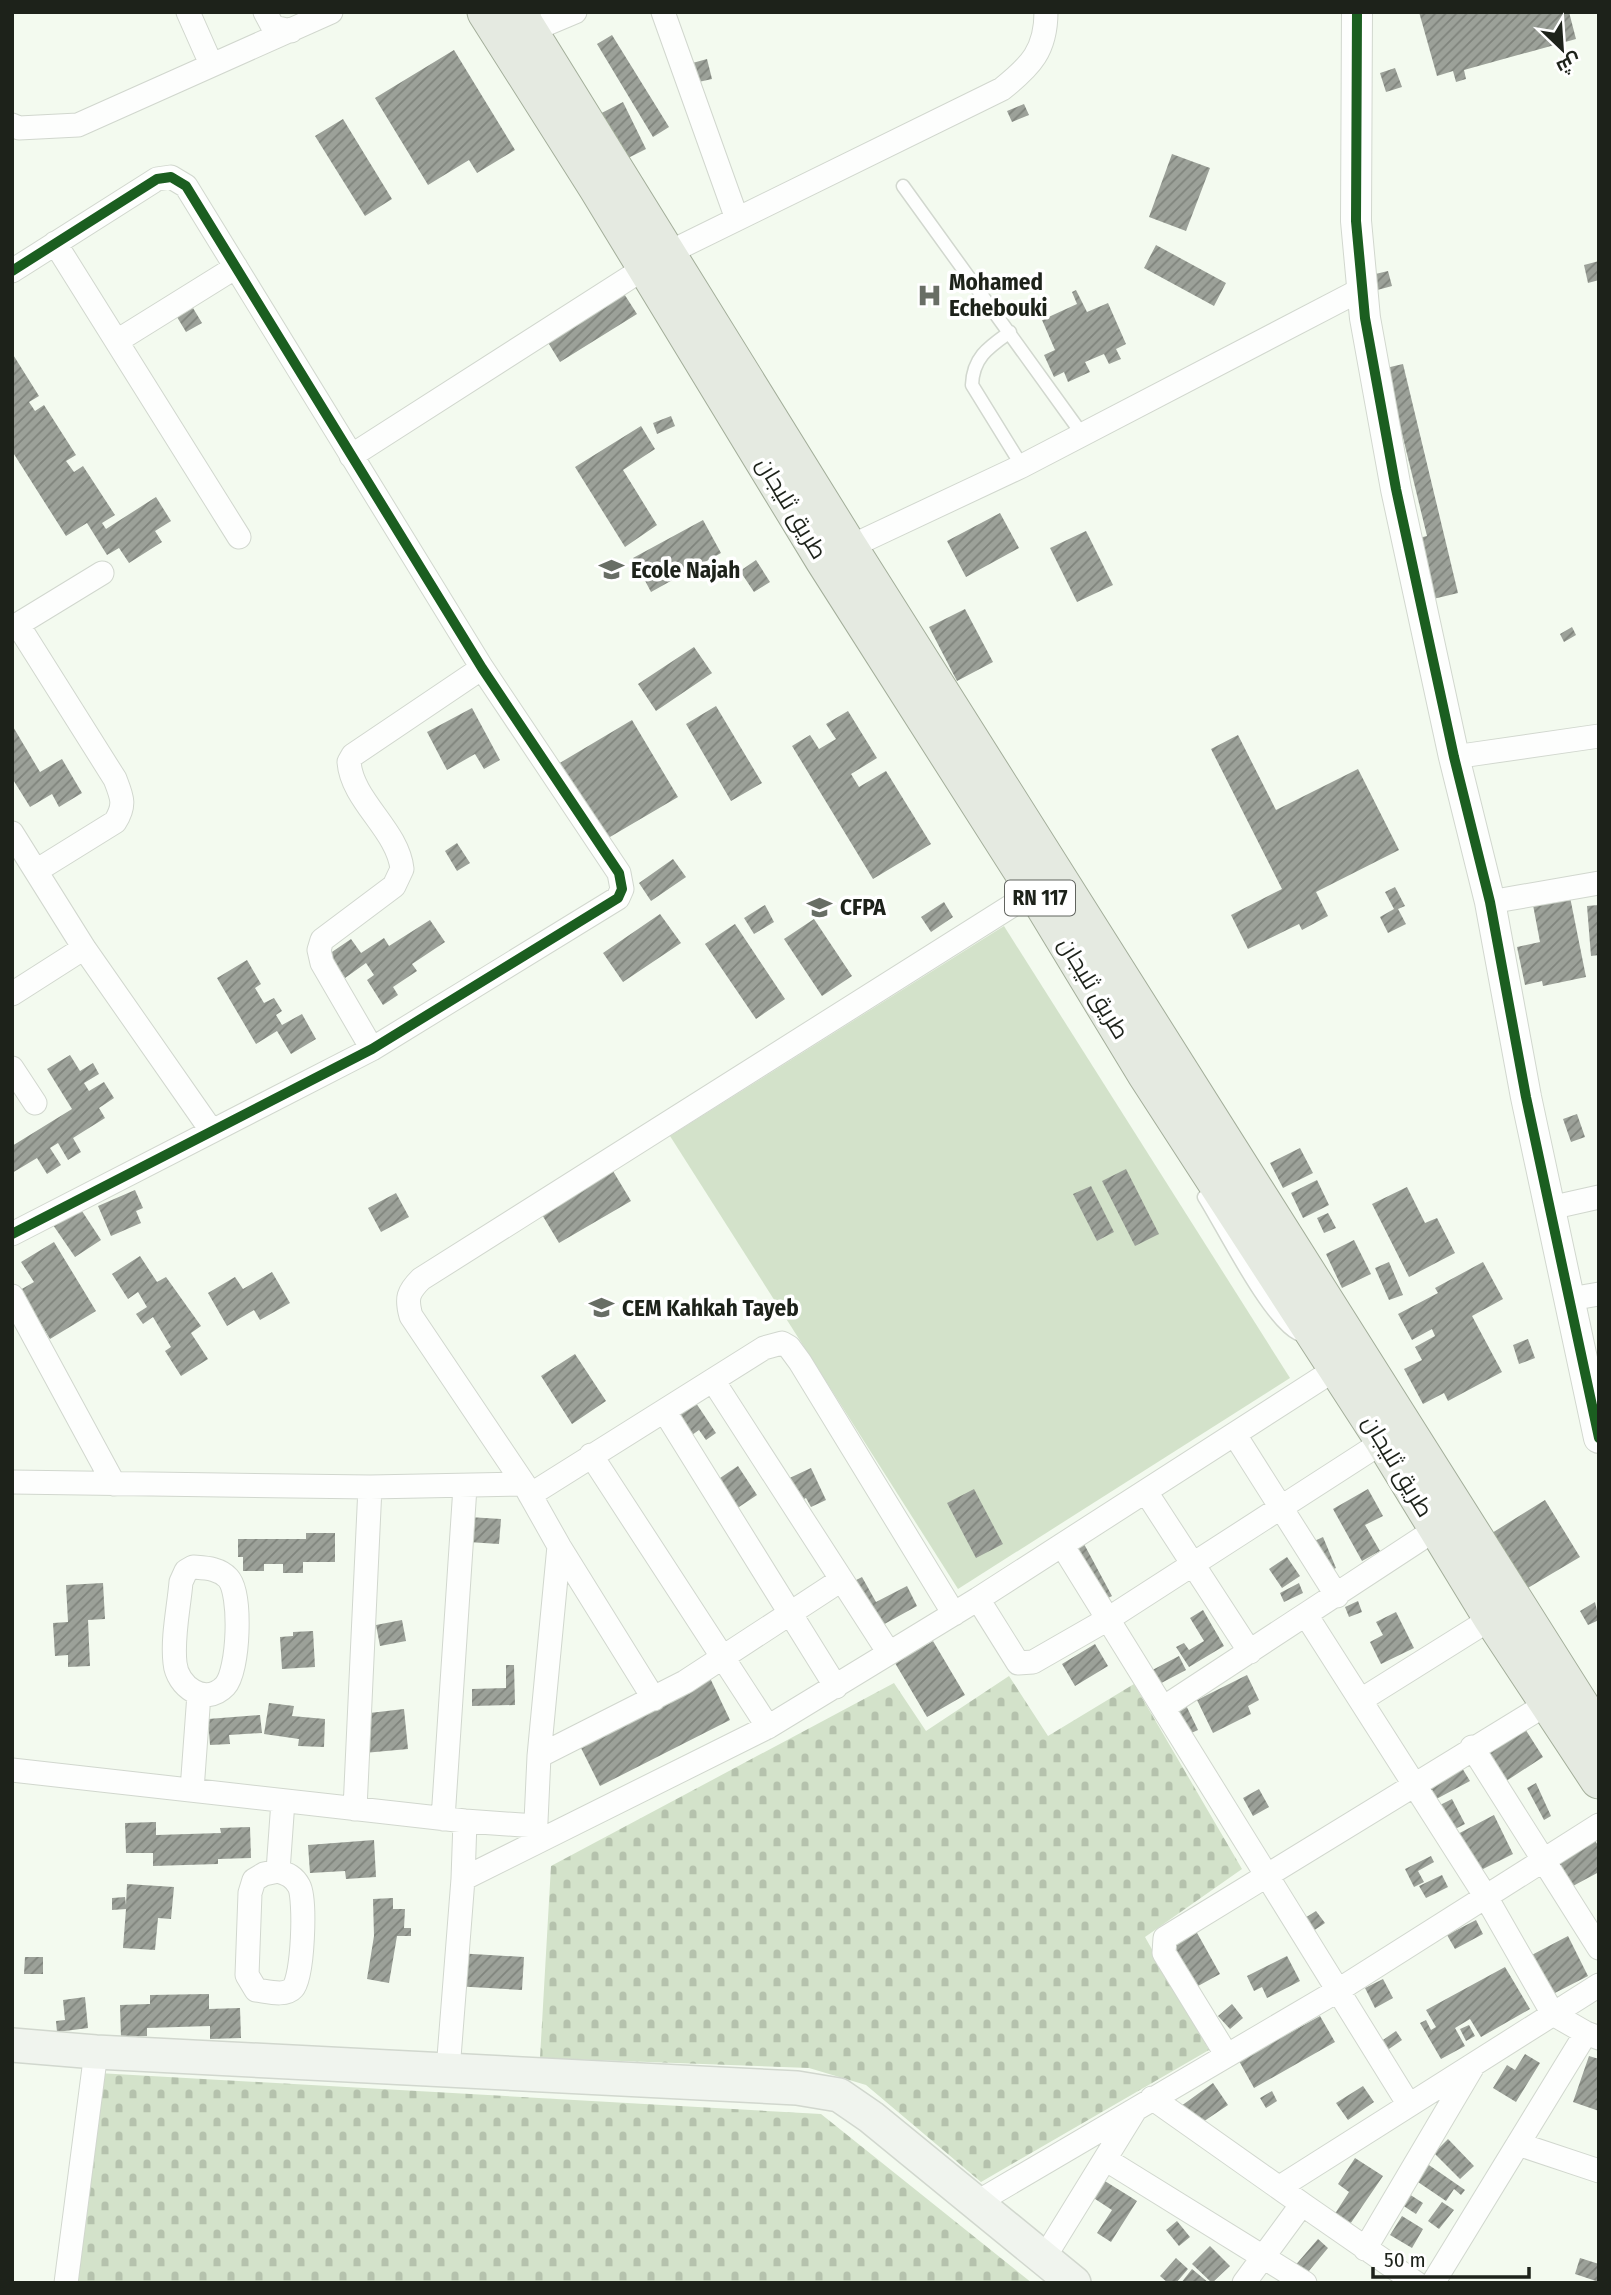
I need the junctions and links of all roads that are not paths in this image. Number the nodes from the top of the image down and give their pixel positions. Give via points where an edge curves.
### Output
1 (188, 12) edge
2 (265, 12) edge
3 (331, 12) edge
4 (486, 12) edge
5 (575, 12) edge
6 (663, 12) edge
7 (1045, 12) edge
8 (1357, 12) edge
9 (524, 22) edge
10 (291, 31) junction
11 (211, 64) junction
12 (12, 125) edge
13 (903, 186) dead end
14 (737, 219) junction
15 (55, 243) junction
16 (657, 260) junction
17 (236, 267) junction
18 (12, 271) edge
19 (1362, 289) junction
20 (1010, 332) junction
21 (117, 341) junction
22 (1082, 434) junction
23 (351, 456) junction
24 (1022, 466) junction
25 (239, 537) dead end
26 (836, 553) junction
27 (102, 573) dead end
28 (15, 626) edge
29 (482, 668) junction
30 (1599, 737) edge
31 (1454, 757) junction
32 (12, 833) edge
33 (36, 871) junction
34 (1599, 883) edge
35 (1035, 891) junction
36 (1490, 902) junction
37 (84, 948) junction
38 (12, 994) edge
39 (372, 1049) junction
40 (12, 1068) edge
41 (1156, 1071) junction
42 (35, 1103) dead end
43 (211, 1130) junction
44 (1196, 1182) dead end
45 (1599, 1197) edge
46 (1550, 1208) junction
47 (12, 1234) edge
48 (1599, 1294) edge
49 (12, 1296) edge
50 (1570, 1299) junction
51 (1340, 1356) junction
52 (714, 1382) junction
53 (1595, 1400) edge
54 (665, 1412) junction
55 (1235, 1435) junction
56 (1599, 1438) edge
57 (1384, 1441) junction
58 (591, 1455) junction
59 (12, 1482) edge
60 (114, 1484) junction
61 (370, 1487) junction
62 (464, 1487) junction
63 (527, 1489) junction
64 (1146, 1492) junction
65 (1281, 1508) junction
66 (1436, 1529) junction
67 (1062, 1545) junction
68 (559, 1546) junction
69 (1193, 1565) junction
70 (841, 1580) junction
71 (1336, 1596) junction
72 (978, 1599) junction
73 (790, 1614) junction
74 (954, 1614) junction
75 (1306, 1615) junction
76 (1492, 1618) junction
77 (1108, 1619) junction
78 (1250, 1652) junction
79 (888, 1653) junction
80 (726, 1658) junction
81 (836, 1687) junction
82 (199, 1694) junction
83 (654, 1699) junction
84 (1361, 1700) junction
85 (1550, 1702) junction
86 (1163, 1709) junction
87 (768, 1727) junction
88 (1599, 1735) edge
89 (1472, 1747) junction
90 (539, 1756) junction
91 (12, 1770) edge
92 (1599, 1780) edge
93 (1415, 1783) junction
94 (192, 1790) junction
95 (283, 1801) junction
96 (355, 1809) junction
97 (454, 1820) junction
98 (1599, 1825) edge
99 (536, 1834) junction
100 (1543, 1863) junction
101 (278, 1871) junction
102 (1265, 1875) junction
103 (463, 1879) junction
104 (1486, 1897) junction
105 (1599, 1948) edge
106 (1599, 1985) edge
107 (1337, 1991) junction
108 (1553, 2014) junction
109 (1592, 2036) edge
110 (12, 2045) edge
111 (96, 2052) junction
112 (1226, 2054) junction
113 (1474, 2064) junction
114 (448, 2070) junction
115 (1144, 2104) junction
116 (1409, 2105) junction
117 (1518, 2144) junction
118 (1105, 2159) junction
119 (1599, 2171) edge
120 (1280, 2188) junction
121 (976, 2203) junction
122 (1301, 2204) junction
123 (1365, 2249) junction
124 (1264, 2256) junction
125 (1044, 2258) junction
126 (66, 2283) edge
127 (1074, 2283) edge
128 (1244, 2283) edge
129 (1305, 2283) edge
130 (1416, 2283) edge
131 (1433, 2283) edge

1 - 11 street
2 - 10 street via 273,27
3 - 10 street
4 - 16 main road, طريق ثليجان / RN 117
5 - 9 street
6 - 14 street
7 - 14 street via 1046,38 1022,73 1002,89
8 - 19 street via 1356,220
9 - 16 main road, طريق ثليجان / RN 117
10 - 11 street
11 - 12 street via 78,125
13 - 20 lane
14 - 16 street
15 - 17 street via 157,179 170,177 186,186
15 - 18 street
15 - 21 street
16 - 23 street
16 - 26 main road, طريق ثليجان / RN 117
17 - 21 street
17 - 23 street
19 - 22 street
19 - 31 street via 1396,489
20 - 22 lane
20 - 24 lane via 981,353 972,372 972,385
21 - 25 street
22 - 24 street
23 - 29 street
24 - 26 street
26 - 35 main road, طريق ثليجان / RN 117
26 - 41 main road, طريق ثليجان / RN 117
27 - 28 street
28 - 33 street via 122,797 123,810 115,822
29 - 39 street via 349,762 399,855 402,869 394,886 322,940 319,950
29 - 39 street via 619,873 622,889 618,898
30 - 31 street
31 - 36 street
32 - 33 street
33 - 37 street
34 - 36 street
35 - 41 main road, طريق ثليجان / RN 117
35 - 63 street via 421,1279 409,1291 411,1316
36 - 46 street
37 - 38 street
37 - 43 street
39 - 43 street
40 - 42 street
41 - 51 main road, طريق ثليجان / RN 117
43 - 47 street
44 - 51 lane via 1278,1315 1293,1331
45 - 46 street
46 - 50 street
48 - 50 street
49 - 60 street
50 - 53 street
51 - 55 street
51 - 57 main road, طريق ثليجان / RN 117
51 - 88 main road, طريق ثليجان / RN 117
52 - 54 street
52 - 70 street
52 - 74 street via 774,1344 789,1347
53 - 56 street
54 - 58 street
54 - 73 street
55 - 64 street
55 - 65 street
57 - 65 street
57 - 66 main road, طريق ثليجان / RN 117
58 - 63 street
58 - 80 street
59 - 60 street
60 - 61 street
61 - 62 street
61 - 96 street
62 - 63 street
62 - 97 street
63 - 68 street
64 - 67 street
64 - 69 street
65 - 69 street
65 - 71 street
66 - 71 street
66 - 76 main road, طريق ثليجان / RN 117
67 - 72 street
67 - 77 street
68 - 83 street
68 - 90 street
69 - 77 street
69 - 78 street
70 - 73 street
70 - 79 street
71 - 75 street
72 - 74 street
72 - 77 street via 1018,1663 1025,1665
73 - 80 street
73 - 81 street
74 - 79 street
75 - 78 street
75 - 84 street
76 - 84 street
76 - 85 main road, طريق ثليجان / RN 117
77 - 86 street
78 - 86 street
79 - 81 street
80 - 83 street
80 - 87 street
81 - 87 street
82 - 82 street via 216,1693 234,1670 237,1594 227,1576 193,1567 181,1582 174,1662 178,1678
82 - 94 street
83 - 90 street
84 - 93 street
85 - 89 street
85 - 92 main road, طريق ثليجان / RN 117
86 - 102 street
87 - 99 street
89 - 93 street
89 - 100 street
90 - 99 street
91 - 94 street
93 - 102 street
93 - 104 street
94 - 95 street
95 - 96 street
95 - 101 street
96 - 97 street
97 - 99 street
97 - 103 street
98 - 100 street
99 - 103 street
100 - 104 street
100 - 105 street
101 - 101 street via 254,1880 247,1975 256,1990 287,1992 294,1988 299,1972 304,1897 293,1877
102 - 107 street
102 - 112 street via 1165,1938 1163,1945
103 - 114 street
104 - 107 street
104 - 108 street
106 - 108 street
107 - 112 street
107 - 116 street
108 - 109 street
108 - 113 street
109 - 117 street
110 - 111 main road
111 - 114 main road
111 - 126 street
112 - 115 street
113 - 116 street
113 - 123 street
114 - 121 main road via 797,2088 839,2095
115 - 118 street
115 - 120 street
115 - 121 street
116 - 120 street
117 - 119 street
117 - 131 street
118 - 124 street
118 - 125 street
120 - 122 street
121 - 125 main road
122 - 123 street
122 - 124 street
123 - 130 street
124 - 128 street
124 - 129 street
125 - 127 main road

